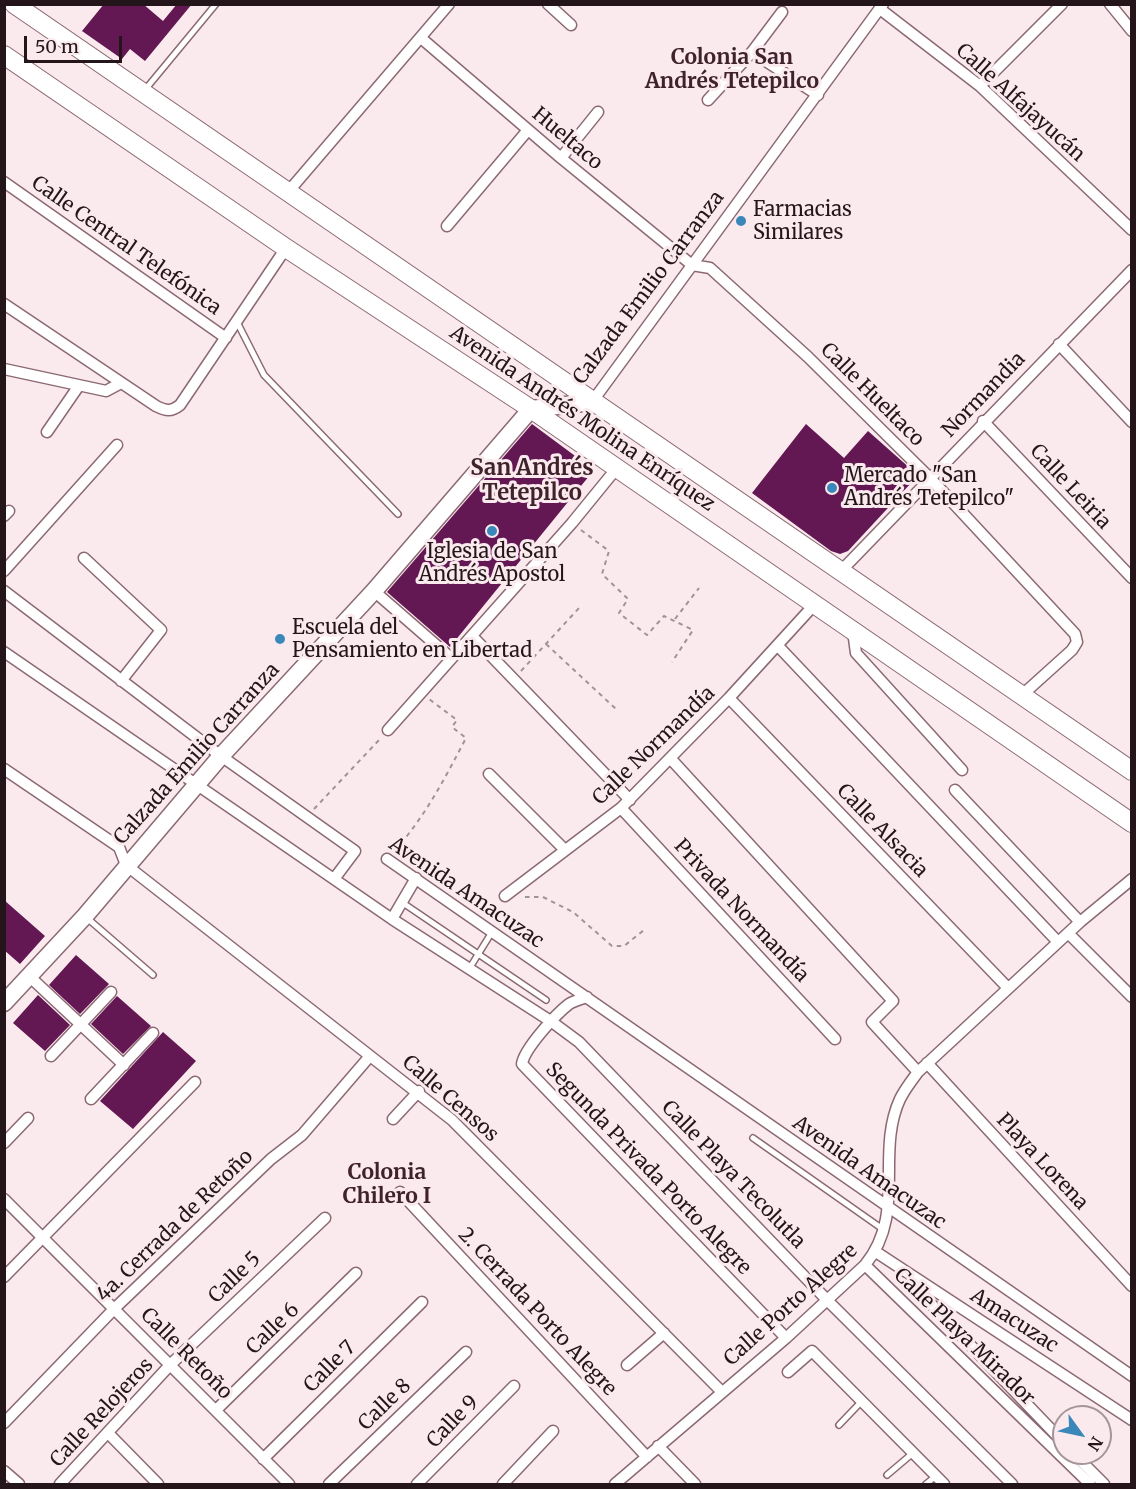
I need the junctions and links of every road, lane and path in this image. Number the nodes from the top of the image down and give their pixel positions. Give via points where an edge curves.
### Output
1 (14, 4) edge
2 (216, 4) edge
3 (449, 4) edge
4 (548, 4) edge
5 (1062, 4) edge
6 (1110, 4) edge
7 (881, 7) edge
8 (782, 12) dead end
9 (572, 26) dead end
10 (1131, 31) edge
11 (421, 38) junction
12 (752, 52) junction
13 (4, 55) edge
14 (980, 86) junction
15 (142, 93) junction
16 (818, 95) junction
17 (708, 99) dead end
18 (598, 112) dead end
19 (528, 130) junction
20 (561, 158) junction
21 (4, 182) edge
22 (288, 192) junction
23 (447, 226) dead end
24 (1131, 230) edge
25 (286, 248) junction
26 (692, 266) junction
27 (1131, 270) edge
28 (4, 303) edge
29 (237, 322) junction
30 (226, 338) junction
31 (1059, 344) junction
32 (4, 369) edge
33 (121, 383) junction
34 (78, 387) junction
35 (592, 402) junction
36 (531, 410) junction
37 (983, 421) junction
38 (1131, 422) edge
39 (47, 432) dead end
40 (117, 445) dead end
41 (616, 469) junction
42 (930, 478) junction
43 (398, 513) dead end
44 (572, 523) junction
45 (84, 558) dead end
46 (4, 571) edge
47 (839, 573) junction
48 (1131, 578) edge
49 (699, 588) dead end
50 (4, 591) edge
51 (374, 591) junction
52 (814, 605) junction
53 (579, 608) dead end
54 (675, 620) junction
55 (853, 631) junction
56 (472, 636) junction
57 (546, 644) junction
58 (778, 646) junction
59 (4, 652) edge
60 (451, 658) junction
61 (672, 662) dead end
62 (515, 678) junction
63 (121, 681) junction
64 (422, 694) junction
65 (1021, 696) junction
66 (729, 698) junction
67 (616, 709) dead end
68 (388, 730) joint
69 (221, 756) junction
70 (670, 758) junction
71 (962, 770) dead end
72 (1131, 771) edge
73 (6, 774) edge
74 (489, 774) dead end
75 (197, 785) junction
76 (955, 790) dead end
77 (630, 800) junction
78 (621, 808) junction
79 (306, 818) junction
80 (1131, 823) edge
81 (565, 850) junction
82 (387, 859) joint
83 (126, 865) junction
84 (416, 878) junction
85 (334, 879) junction
86 (1131, 879) edge
87 (520, 897) dead end
88 (509, 900) joint
89 (403, 903) junction
90 (86, 916) junction
91 (392, 919) junction
92 (1080, 922) junction
93 (644, 930) dead end
94 (492, 932) junction
95 (1068, 933) junction
96 (1058, 942) junction
97 (477, 954) junction
98 (468, 969) junction
99 (153, 975) dead end
100 (29, 976) junction
101 (1008, 988) junction
102 (111, 992) dead end
103 (587, 997) junction
104 (1131, 998) edge
105 (5, 1000) edge
106 (546, 1000) dead end
107 (552, 1022) junction
108 (81, 1024) junction
109 (153, 1033) dead end
110 (835, 1039) dead end
111 (51, 1056) dead end
112 (370, 1056) junction
113 (927, 1063) junction
114 (123, 1065) junction
115 (918, 1072) junction
116 (195, 1082) dead end
117 (419, 1091) junction
118 (91, 1099) dead end
119 (28, 1118) dead end
120 (393, 1119) dead end
121 (753, 1138) dead end
122 (4, 1143) edge
123 (400, 1192) dead end
124 (4, 1199) edge
125 (888, 1209) junction
126 (325, 1218) dead end
127 (885, 1230) junction
128 (43, 1237) junction
129 (876, 1252) junction
130 (866, 1265) junction
131 (356, 1273) dead end
132 (4, 1277) edge
133 (1131, 1286) edge
134 (828, 1300) junction
135 (422, 1302) dead end
136 (932, 1305) dead end
137 (115, 1308) junction
138 (664, 1333) junction
139 (786, 1338) junction
140 (466, 1352) dead end
141 (170, 1365) junction
142 (627, 1365) dead end
143 (788, 1372) dead end
144 (1131, 1376) edge
145 (514, 1386) dead end
146 (721, 1392) junction
147 (862, 1401) junction
148 (216, 1410) junction
149 (1131, 1420) edge
150 (4, 1424) edge
151 (839, 1425) dead end
152 (1052, 1430) edge
153 (553, 1431) dead end
154 (108, 1433) junction
155 (658, 1446) junction
156 (913, 1453) junction
157 (647, 1457) junction
158 (263, 1459) junction
159 (1085, 1465) edge
160 (4, 1471) edge
161 (887, 1475) dead end
162 (936, 1476) junction
163 (19, 1485) edge
164 (60, 1485) edge
165 (158, 1485) edge
166 (289, 1485) edge
167 (328, 1485) edge
168 (417, 1485) edge
169 (503, 1485) edge
170 (615, 1485) edge
171 (695, 1485) edge
172 (926, 1485) edge
173 (944, 1485) edge
174 (1012, 1485) edge
175 (1090, 1485) edge
176 (1104, 1485) edge

1 - 15 main road, Avenida Andrés Molina Enríquez
2 - 15 lane
3 - 11 street
4 - 9 street
5 - 14 street
6 - 10 street
7 - 14 street, Calle Alfajayucán
7 - 16 street, Calzada Emilio Carranza
8 - 12 street
11 - 19 street, Hueltaco
11 - 22 street
12 - 16 street
12 - 17 street
13 - 25 main road, Avenida Andrés Molina Enríquez
14 - 24 street, Calle Alfajayucán
15 - 22 main road, Avenida Andrés Molina Enríquez
16 - 26 street, Calzada Emilio Carranza
18 - 20 street
19 - 20 street, Hueltaco
19 - 23 street
20 - 26 street, Hueltaco
21 - 30 street, Calle Central Telefónica
22 - 35 main road, Avenida Andrés Molina Enríquez
25 - 29 street
25 - 36 main road, Avenida Andrés Molina Enríquez
26 - 35 street, Calzada Emilio Carranza
26 - 42 street, Calle Hueltaco via 710,268 808,357
27 - 31 street, Normandia
28 - 33 street
29 - 30 street
29 - 43 lane via 264,375
30 - 33 street via 173,410 156,406
31 - 37 street, Normandia
31 - 38 street
32 - 34 street
33 - 34 street via 106,391
34 - 39 street
35 - 36 street, Calzada Emilio Carranza
35 - 47 main road, Avenida Andrés Molina Enríquez
36 - 41 main road, Avenida Andrés Molina Enríquez
36 - 51 street, Calzada Emilio Carranza
37 - 42 street, Normandia
37 - 48 street, Calle Leiria
40 - 46 street
41 - 44 street
41 - 52 main road, Avenida Andrés Molina Enríquez
42 - 47 street, Normandia
42 - 65 street, Calle Hueltaco via 1075,634 1077,642 1072,650
44 - 54 path via 609,551 602,574 628,599 619,613 647,635 664,616
44 - 56 street
45 - 63 street via 161,630
47 - 65 main road, Avenida Andrés Molina Enríquez
49 - 54 path
50 - 63 street
51 - 60 street
51 - 69 street, Calzada Emilio Carranza
52 - 55 main road, Avenida Andrés Molina Enríquez
52 - 58 street, Calle Normandía
53 - 57 path
54 - 61 path via 693,630
55 - 71 street via 856,653
55 - 80 main road, Avenida Andrés Molina Enríquez
56 - 60 street
56 - 62 street
57 - 62 path
57 - 67 path
58 - 66 street, Calle Normandía
58 - 96 street
59 - 75 street
60 - 64 street
62 - 77 street
63 - 69 street
64 - 68 street
64 - 82 path via 458,720 452,728 466,738 412,832
65 - 72 main road, Avenida Andrés Molina Enríquez
66 - 70 street, Calle Normandía
66 - 101 street, Calle Alsacia
68 - 79 path
69 - 75 street, Calzada Emilio Carranza
69 - 79 street
70 - 77 street, Calle Normandía
70 - 115 street via 893,1001 872,1022
73 - 83 street, Calle Censos via 119,847
74 - 81 street
75 - 83 street, Calzada Emilio Carranza
75 - 85 street
76 - 92 street
77 - 78 street, Calle Normandía
78 - 81 street, Calle Normandía
78 - 110 street, Privada Normandía
79 - 85 street via 355,851
81 - 88 street, Calle Normandía
82 - 84 street, Avenida Amacuzac
83 - 90 street, Calzada Emilio Carranza
83 - 112 street, Calle Censos
84 - 89 street
84 - 94 street, Avenida Amacuzac
85 - 91 street
86 - 92 street, Calle Porto Alegre
87 - 93 path via 543,897 573,912 612,946 624,946
88 - 94 path
89 - 91 street
89 - 97 lane
90 - 99 lane
90 - 100 street, Calzada Emilio Carranza
91 - 98 street
92 - 95 street, Calle Porto Alegre
94 - 97 lane
94 - 103 street, Avenida Amacuzac
95 - 96 street, Calle Porto Alegre
95 - 104 street
96 - 101 street, Calle Porto Alegre
97 - 98 lane
97 - 106 lane
98 - 107 street
100 - 105 street, Calzada Emilio Carranza
100 - 108 street
101 - 113 street, Calle Porto Alegre
102 - 108 street
103 - 107 street via 570,1004
103 - 125 street, Avenida Amacuzac
107 - 134 street, Calle Playa Tecolutla via 579,1042
107 - 139 street, Segunda Privada Porto Alegre via 523,1056 522,1064
108 - 111 street
108 - 114 street
109 - 114 street
112 - 117 street, Calle Censos
112 - 137 street, 4a. Cerrada de Retoño via 302,1135 271,1159
113 - 115 street, Calle Porto Alegre
113 - 133 street, Playa Lorena
114 - 118 street
115 - 125 street, Calle Porto Alegre via 900,1100 892,1132
116 - 128 street
117 - 120 street
117 - 138 street, Calle Censos via 461,1128
119 - 122 street
121 - 127 lane
123 - 157 street, 2. Cerrada Porto Alegre
124 - 128 street, Calle Retoño
125 - 127 street, Calle Porto Alegre
125 - 144 street, Avenida Amacuzac
126 - 141 street, Calle 5
127 - 129 street, Calle Porto Alegre
128 - 132 street
128 - 137 street, Calle Retoño
129 - 130 street, Calle Porto Alegre
129 - 149 street, Amacuzac
130 - 134 street, Calle Porto Alegre
130 - 175 street, Calle Playa Mirador
131 - 148 street, Calle 6
134 - 139 street, Calle Porto Alegre
134 - 174 street, Calle Playa Tecolutla
135 - 158 street, Calle 7
136 - 152 street
137 - 141 street, Calle Retoño
137 - 150 street, 4a. Cerrada de Retoño
138 - 142 street
138 - 146 street, Calle Censos
139 - 146 street, Calle Porto Alegre
140 - 167 street, Calle 8
141 - 148 street, Calle Retoño
141 - 154 street, Calle Relojeros
143 - 147 street via 812,1351
145 - 168 street, Calle 9
146 - 155 street, Calle Porto Alegre
147 - 151 lane
147 - 156 street
148 - 158 street, Calle Retoño
153 - 169 street
154 - 164 street, Calle Relojeros
154 - 165 street
155 - 157 street, Calle Porto Alegre
155 - 171 street
156 - 161 lane
156 - 162 street
157 - 170 street, Calle Porto Alegre
158 - 166 street, Calle Retoño
159 - 176 street
160 - 163 street
162 - 172 lane
162 - 173 street

